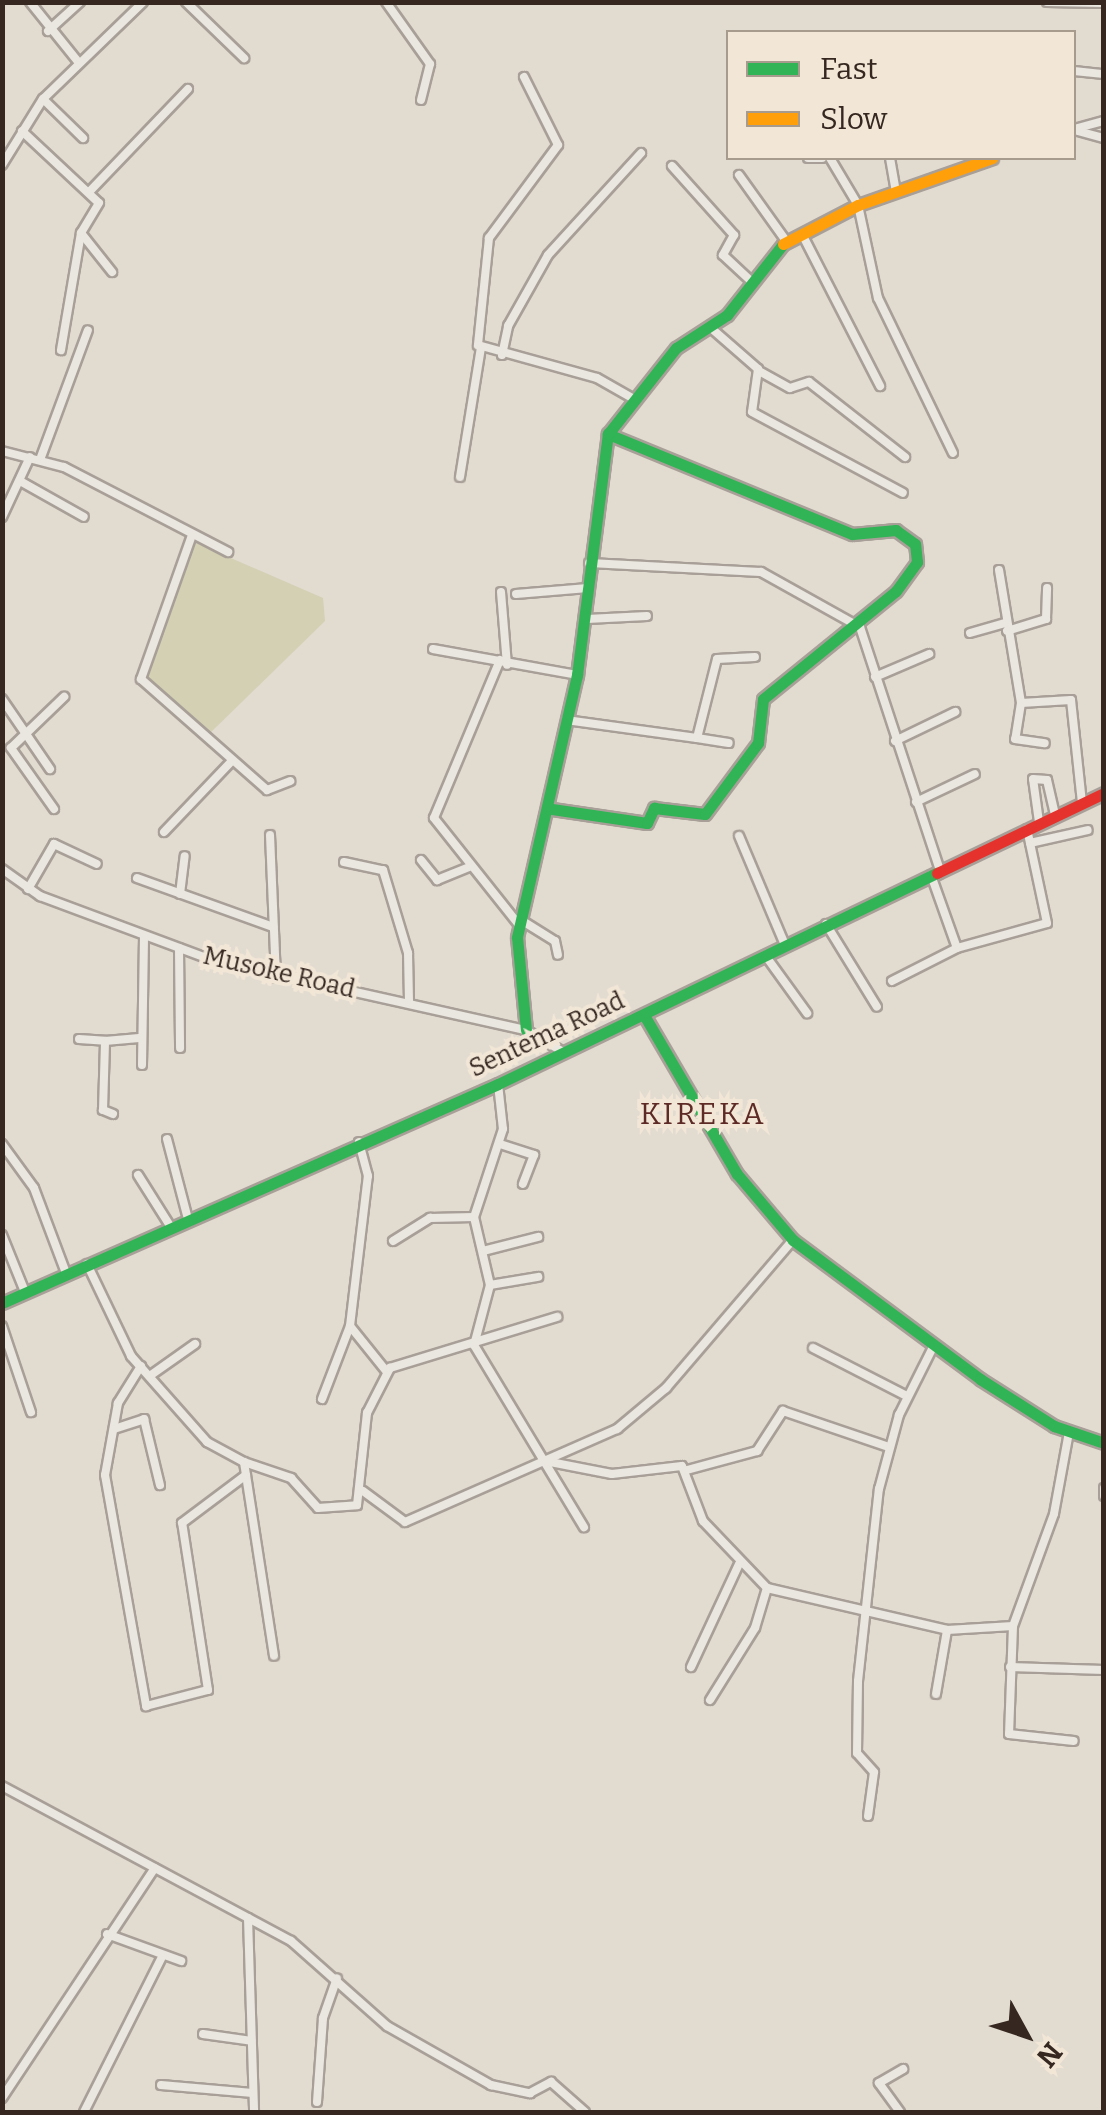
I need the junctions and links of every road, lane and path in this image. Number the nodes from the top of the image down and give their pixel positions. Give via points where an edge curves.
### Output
1 (30, 2) edge
2 (80, 2) edge
3 (143, 2) edge
4 (186, 2) edge
5 (386, 2) edge
6 (1047, 2) edge
7 (1104, 3) edge
8 (48, 31) junction
9 (244, 58) dead end
10 (79, 63) junction
11 (1076, 71) edge
12 (1104, 74) edge
13 (524, 77) dead end
14 (188, 89) dead end
15 (43, 99) junction
16 (421, 100) dead end
17 (1104, 121) edge
18 (1076, 129) edge
19 (22, 131) junction
20 (1076, 131) edge
21 (2, 136) edge
22 (82, 138) dead end
23 (1104, 138) edge
24 (14, 143) junction
25 (641, 153) dead end
26 (831, 160) edge
27 (890, 160) edge
28 (986, 160) edge
29 (2, 165) edge
30 (672, 166) dead end
31 (739, 175) dead end
32 (91, 190) junction
33 (896, 191) junction
34 (858, 206) junction
35 (80, 232) junction
36 (802, 234) junction
37 (786, 241) junction
38 (112, 272) dead end
39 (751, 281) junction
40 (711, 328) junction
41 (88, 330) dead end
42 (481, 348) junction
43 (60, 350) dead end
44 (502, 355) junction
45 (759, 371) junction
46 (880, 386) dead end
47 (632, 398) junction
48 (608, 434) junction
49 (2, 451) edge
50 (953, 453) dead end
51 (906, 456) dead end
52 (36, 457) junction
53 (460, 477) dead end
54 (20, 481) junction
55 (902, 493) dead end
56 (5, 505) edge
57 (2, 517) edge
58 (84, 517) dead end
59 (192, 535) junction
60 (228, 552) dead end
61 (589, 563) junction
62 (999, 570) dead end
63 (588, 588) junction
64 (1047, 588) dead end
65 (501, 592) dead end
66 (516, 594) dead end
67 (647, 616) dead end
68 (587, 619) junction
69 (852, 620) junction
70 (1006, 627) junction
71 (970, 633) dead end
72 (433, 650) dead end
73 (929, 654) dead end
74 (755, 657) dead end
75 (504, 662) junction
76 (577, 675) junction
77 (875, 677) junction
78 (64, 697) dead end
79 (2, 700) edge
80 (1021, 703) junction
81 (955, 712) dead end
82 (566, 720) junction
83 (26, 733) junction
84 (697, 738) junction
85 (894, 741) junction
86 (1044, 742) dead end
87 (728, 743) dead end
88 (14, 758) junction
89 (230, 763) junction
90 (2, 765) edge
91 (50, 769) dead end
92 (975, 774) dead end
93 (290, 780) dead end
94 (1104, 793) edge
95 (916, 802) junction
96 (1082, 803) junction
97 (54, 809) dead end
98 (552, 809) junction
99 (1055, 816) junction
100 (1040, 822) junction
101 (1026, 828) junction
102 (1088, 830) dead end
103 (164, 832) dead end
104 (270, 835) dead end
105 (739, 836) dead end
106 (1030, 842) junction
107 (185, 856) dead end
108 (421, 860) dead end
109 (344, 862) dead end
110 (97, 864) dead end
111 (469, 867) junction
112 (935, 873) junction
113 (4, 875) edge
114 (137, 878) dead end
115 (28, 889) junction
116 (180, 894) junction
117 (520, 923) junction
118 (826, 924) junction
119 (273, 927) junction
120 (144, 936) junction
121 (786, 945) junction
122 (179, 948) junction
123 (956, 948) junction
124 (558, 955) dead end
125 (765, 955) junction
126 (276, 978) junction
127 (892, 981) dead end
128 (408, 1001) junction
129 (877, 1007) dead end
130 (807, 1012) dead end
131 (644, 1015) junction
132 (526, 1030) junction
133 (142, 1038) junction
134 (79, 1039) dead end
135 (106, 1041) junction
136 (180, 1048) dead end
137 (564, 1053) junction
138 (142, 1065) dead end
139 (498, 1084) junction
140 (114, 1114) dead end
141 (167, 1139) dead end
142 (359, 1142) junction
143 (2, 1144) edge
144 (500, 1144) junction
145 (138, 1175) dead end
146 (523, 1184) dead end
147 (187, 1214) junction
148 (474, 1217) junction
149 (169, 1224) junction
150 (2, 1236) edge
151 (538, 1237) dead end
152 (793, 1240) junction
153 (393, 1242) dead end
154 (483, 1251) junction
155 (87, 1264) junction
156 (66, 1273) junction
157 (538, 1277) dead end
158 (490, 1285) junction
159 (24, 1292) junction
160 (2, 1303) edge
161 (557, 1318) dead end
162 (2, 1326) edge
163 (350, 1326) junction
164 (195, 1344) dead end
165 (474, 1345) junction
166 (934, 1345) junction
167 (813, 1348) dead end
168 (141, 1366) junction
169 (387, 1372) junction
170 (150, 1374) junction
171 (907, 1396) junction
172 (322, 1399) dead end
173 (31, 1412) dead end
174 (114, 1429) junction
175 (1069, 1432) junction
176 (1104, 1443) edge
177 (889, 1447) junction
178 (545, 1460) junction
179 (244, 1462) junction
180 (687, 1470) junction
181 (246, 1475) junction
182 (160, 1485) dead end
183 (1104, 1488) edge
184 (363, 1492) junction
185 (1104, 1496) edge
186 (584, 1527) dead end
187 (739, 1564) junction
188 (767, 1588) junction
189 (866, 1608) junction
190 (1012, 1626) junction
191 (947, 1630) junction
192 (274, 1656) dead end
193 (691, 1666) dead end
194 (1010, 1667) junction
195 (1104, 1670) edge
196 (936, 1694) dead end
197 (710, 1700) dead end
198 (1074, 1741) dead end
199 (2, 1786) edge
200 (868, 1816) dead end
201 (155, 1868) junction
202 (248, 1918) junction
203 (108, 1934) junction
204 (162, 1957) junction
205 (181, 1961) dead end
206 (337, 1978) junction
207 (204, 2034) dead end
208 (252, 2040) junction
209 (903, 2069) dead end
210 (160, 2086) dead end
211 (253, 2093) junction
212 (2, 2098) edge
213 (318, 2102) dead end
214 (84, 2112) edge
215 (254, 2112) edge
216 (585, 2112) edge
217 (900, 2112) edge

1 - 8 street
2 - 8 street
3 - 10 street
4 - 9 street
5 - 16 street via 430,64
6 - 7 street
8 - 10 street
10 - 15 street
11 - 12 street
13 - 42 street via 558,144 488,238
14 - 32 street
15 - 19 street
15 - 22 street
17 - 18 street
19 - 24 street
19 - 32 street
20 - 23 street
21 - 24 street
24 - 29 street
25 - 44 street via 548,256 508,326
26 - 34 street
27 - 33 street
28 - 33 street
30 - 39 street via 734,236 723,254
31 - 37 street
32 - 35 street via 97,210
33 - 34 street
34 - 36 street
34 - 50 street via 878,298
35 - 38 street
35 - 43 street
36 - 37 street
36 - 46 street
37 - 39 street
39 - 40 street
40 - 45 street
40 - 47 street via 681,344
41 - 52 street
42 - 44 street
42 - 53 street
44 - 47 street via 597,378
45 - 51 street via 790,388 809,382
45 - 55 street via 752,412
47 - 48 street
48 - 61 street
48 - 69 street via 852,534 908,535 914,570
49 - 52 street
52 - 54 street
52 - 59 street
54 - 56 street
54 - 58 street
56 - 57 street
59 - 60 street
59 - 89 street via 141,679
61 - 63 street
61 - 69 street via 760,572
62 - 70 street
63 - 66 street
63 - 68 street
64 - 70 street via 1046,618
65 - 75 street
67 - 68 street
68 - 76 street
69 - 77 street
69 - 98 street via 763,699 758,743 705,814 654,808 647,822
70 - 71 street
70 - 80 street
72 - 75 street
73 - 77 street
74 - 84 street via 717,659
75 - 76 street
75 - 111 street via 434,818
76 - 82 street
77 - 85 street
78 - 83 street
79 - 83 street
80 - 86 street via 1016,740
80 - 96 street via 1071,700
81 - 85 street
82 - 84 street
82 - 98 street
83 - 88 street via 12,745
83 - 91 street
84 - 87 street
85 - 95 street
88 - 90 street
88 - 97 street
89 - 93 street via 267,790
89 - 103 street
92 - 95 street
94 - 96 street, Sentema Road
95 - 112 street
96 - 99 street, Sentema Road
98 - 117 street
99 - 100 street, Sentema Road
99 - 100 street via 1047,780 1033,779
100 - 101 street, Sentema Road
101 - 106 street
101 - 112 street, Sentema Road
102 - 106 street
104 - 119 street
105 - 121 street
106 - 123 street via 1050,918
107 - 116 street
108 - 111 street via 437,880
109 - 128 street via 383,870 408,953
110 - 115 street via 54,844
111 - 117 street
112 - 118 street, Sentema Road
112 - 123 street
113 - 115 street, Musoke Road
114 - 116 street
115 - 120 street, Musoke Road
116 - 119 street
117 - 124 street via 554,941
117 - 132 street
118 - 121 street, Sentema Road
118 - 129 street
119 - 126 street
120 - 122 street, Musoke Road
120 - 133 street
121 - 125 street, Sentema Road
122 - 126 street, Musoke Road
122 - 136 street
123 - 127 street
125 - 130 street
125 - 131 street, Sentema Road
126 - 128 street, Musoke Road
128 - 132 street, Musoke Road
131 - 137 street, Sentema Road
131 - 152 street via 737,1174
132 - 137 street, Musoke Road
133 - 135 street
133 - 138 street
134 - 135 street
135 - 140 street via 103,1110
137 - 139 street, Sentema Road
139 - 142 street, Sentema Road
139 - 144 street
141 - 147 street
142 - 147 street, Sentema Road
142 - 163 street via 368,1176
143 - 156 street via 34,1188
144 - 146 street via 534,1154
144 - 148 street
145 - 149 street
147 - 149 street, Sentema Road
148 - 153 street via 430,1218
148 - 154 street
149 - 155 street, Sentema Road
150 - 159 street
151 - 154 street
152 - 166 street
152 - 178 street via 660,1394 616,1429
154 - 158 street
155 - 156 street, Sentema Road
155 - 168 street
156 - 159 street, Sentema Road
157 - 158 street
158 - 165 street
159 - 160 street, Sentema Road
161 - 165 street
162 - 173 street
163 - 169 street
163 - 172 street
164 - 170 street
165 - 169 street
165 - 178 street
166 - 171 street
166 - 175 street
167 - 171 street
168 - 170 street
168 - 174 street
169 - 184 street via 365,1423
170 - 179 street via 214,1448
171 - 177 street
174 - 181 street via 105,1475 146,1706 208,1690 182,1523
174 - 182 street via 144,1420
175 - 176 street
175 - 190 street via 1054,1514
177 - 180 street via 783,1411 757,1451
177 - 189 street
178 - 180 street via 612,1474 664,1464
178 - 184 street via 405,1522
178 - 186 street
179 - 181 street
179 - 184 street via 290,1478 318,1508 357,1505
180 - 187 street via 697,1513
181 - 192 street
183 - 185 street
187 - 188 street
187 - 193 street
188 - 189 street
188 - 197 street via 755,1628
189 - 191 street
189 - 200 street via 857,1753 874,1772
190 - 191 street
190 - 194 street
191 - 196 street
194 - 195 street
194 - 198 street via 1011,1737
199 - 201 street
201 - 202 street
201 - 203 street
202 - 206 street
202 - 208 street
203 - 204 street
203 - 212 street
204 - 205 street
204 - 214 street
206 - 213 street via 323,2018
206 - 216 street via 387,2026 490,2084 530,2092 551,2082
207 - 208 street
208 - 211 street
209 - 217 street via 878,2083
210 - 211 street
211 - 215 street

